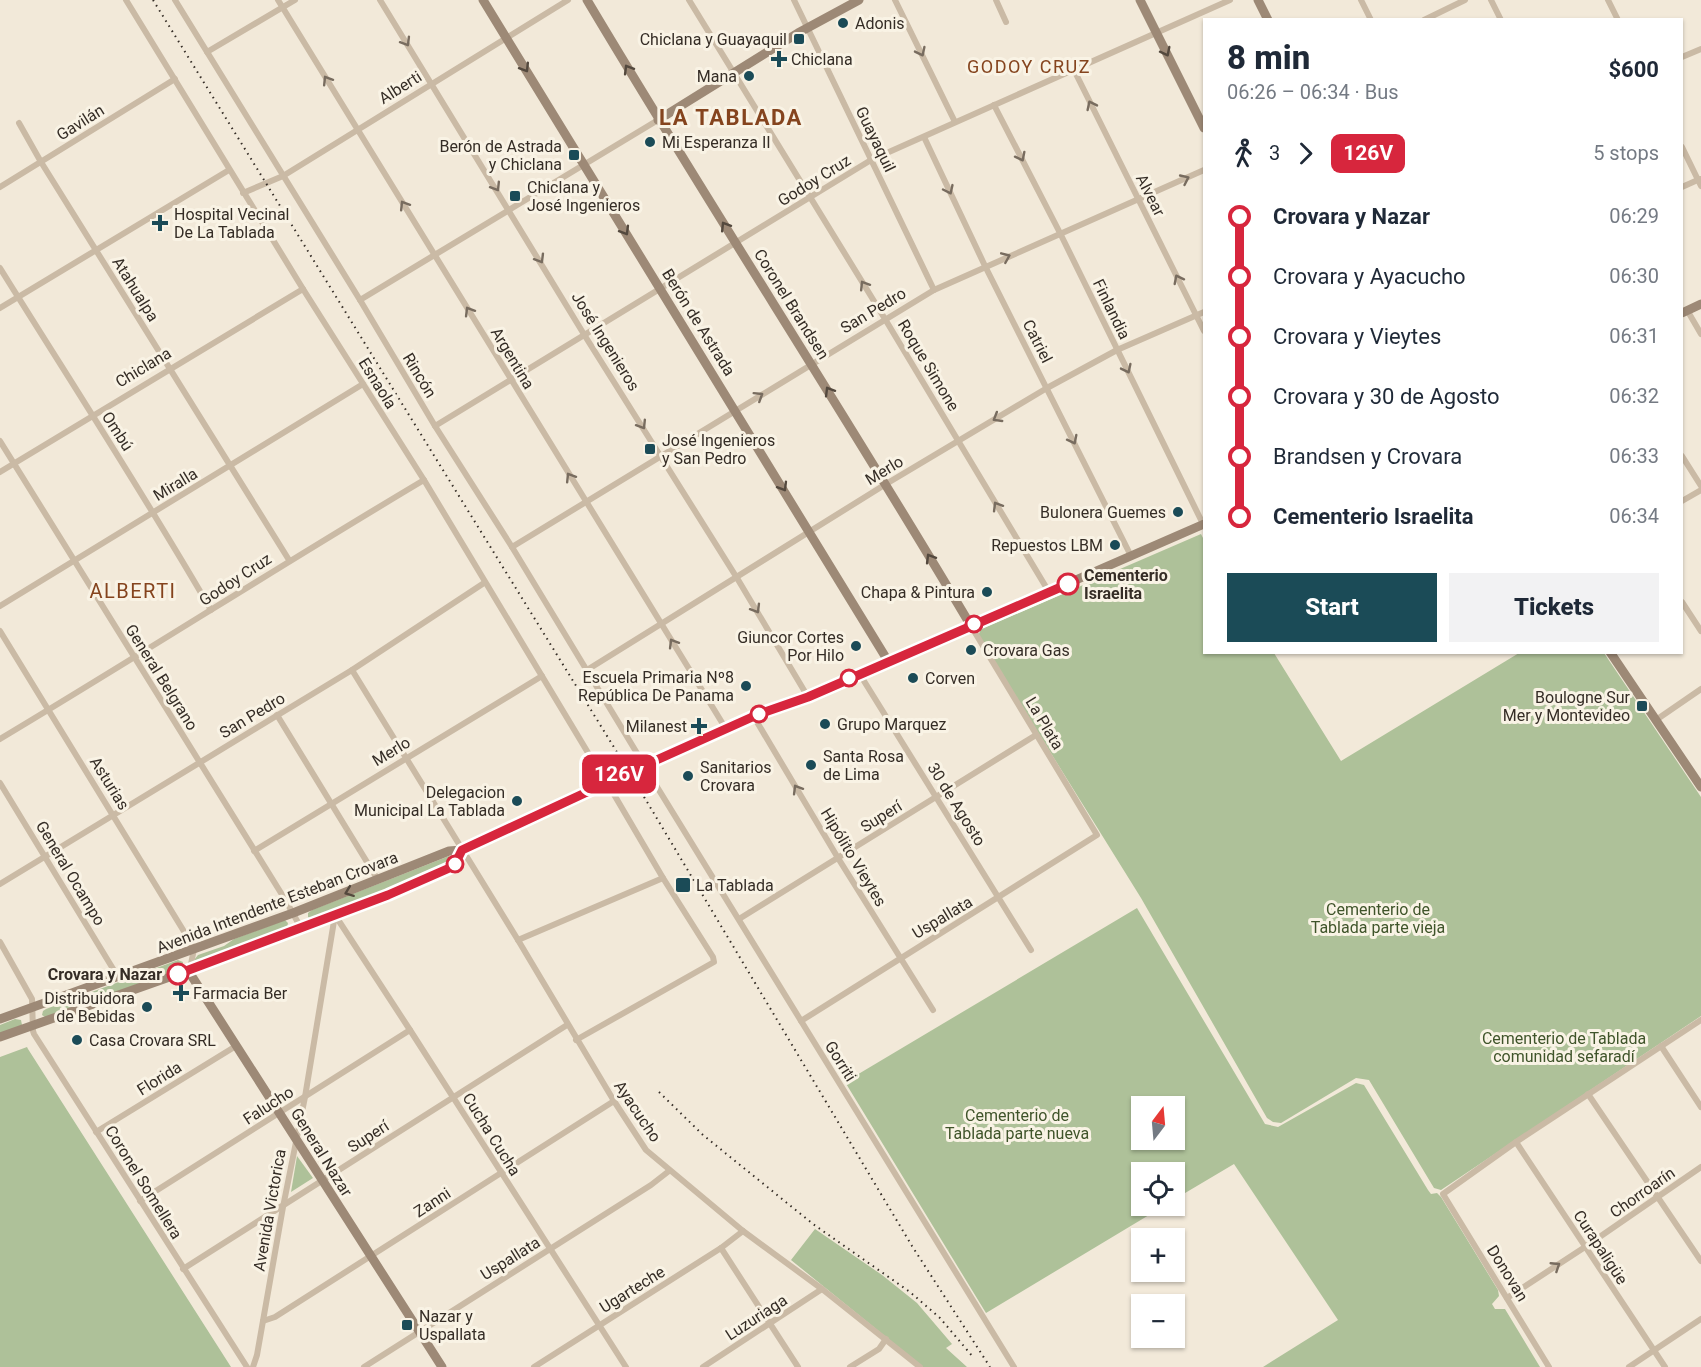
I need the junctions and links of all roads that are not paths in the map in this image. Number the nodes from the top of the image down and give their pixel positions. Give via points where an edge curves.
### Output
1 (126, 0) edge
2 (175, 0) edge
3 (278, 0) edge
4 (295, 0) edge
5 (380, 0) edge
6 (483, 0) edge
7 (568, 0) edge
8 (586, 0) edge
9 (688, 0) edge
10 (794, 0) edge
11 (859, 0) edge
12 (895, 0) edge
13 (996, 0) edge
14 (1140, 0) edge
15 (1230, 0) edge
16 (1258, 0) edge
17 (1361, 0) edge
18 (1465, 0) edge
19 (1491, 0) edge
20 (1608, 0) edge
21 (282, 8) junction
22 (1267, 18) edge
23 (1370, 18) edge
24 (1428, 18) edge
25 (1500, 18) edge
26 (1617, 18) edge
27 (1006, 22) dead end
28 (808, 28) junction
29 (1156, 33) junction
30 (507, 37) junction
31 (1701, 49) edge
32 (207, 52) junction
33 (1683, 57) edge
34 (1074, 70) junction
35 (734, 72) junction
36 (175, 79) junction
37 (432, 84) junction
38 (994, 105) junction
39 (658, 120) junction
40 (955, 122) junction
41 (19, 123) dead end
42 (1203, 126) edge
43 (357, 129) junction
44 (924, 137) junction
45 (1683, 149) edge
46 (871, 160) junction
47 (41, 162) junction
48 (584, 164) junction
49 (229, 170) junction
50 (1203, 170) edge
51 (283, 176) junction
52 (1700, 181) edge
53 (0, 187) edge
54 (1683, 187) edge
55 (243, 193) junction
56 (810, 198) junction
57 (1138, 201) junction
58 (510, 209) junction
59 (1060, 233) junction
60 (736, 243) junction
61 (96, 251) junction
62 (435, 255) junction
63 (985, 266) junction
64 (0, 268) edge
65 (303, 289) junction
66 (661, 289) junction
67 (934, 290) junction
68 (18, 297) junction
69 (360, 300) junction
70 (1701, 304) edge
71 (0, 308) edge
72 (1203, 312) edge
73 (1684, 312) edge
74 (1197, 315) junction
75 (885, 319) junction
76 (1203, 329) edge
77 (1701, 334) edge
78 (585, 336) junction
79 (1117, 350) junction
80 (811, 363) junction
81 (169, 369) junction
82 (511, 381) junction
83 (363, 384) junction
84 (1047, 388) junction
85 (736, 410) junction
86 (92, 416) junction
87 (435, 426) junction
88 (0, 441) edge
89 (959, 442) junction
90 (662, 456) junction
91 (1683, 458) edge
92 (14, 464) junction
93 (230, 467) junction
94 (0, 472) edge
95 (424, 480) junction
96 (886, 484) junction
97 (1701, 488) edge
98 (1683, 500) edge
99 (586, 502) junction
100 (154, 512) junction
101 (1203, 522) edge
102 (1203, 524) edge
103 (810, 532) junction
104 (512, 547) junction
105 (1131, 556) junction
106 (73, 560) junction
107 (289, 561) junction
108 (737, 578) junction
109 (484, 583) junction
110 (1049, 592) junction
111 (1683, 604) edge
112 (0, 606) edge
113 (211, 610) junction
114 (662, 624) junction
115 (971, 626) junction
116 (0, 631) edge
117 (1701, 631) edge
118 (1611, 654) edge
119 (134, 657) junction
120 (888, 661) junction
121 (352, 669) junction
122 (587, 670) junction
123 (859, 673) junction
124 (542, 676) junction
125 (1701, 690) edge
126 (808, 697) junction
127 (49, 710) junction
128 (278, 715) junction
129 (754, 717) junction
130 (1656, 720) junction
131 (726, 729) junction
132 (1036, 735) junction
133 (0, 740) edge
134 (405, 758) junction
135 (199, 762) junction
136 (647, 765) junction
137 (0, 783) edge
138 (605, 784) junction
139 (1701, 787) edge
140 (937, 797) junction
141 (331, 803) junction
142 (113, 814) junction
143 (1097, 835) joint
144 (462, 850) junction
145 (254, 851) junction
146 (45, 856) junction
147 (838, 858) junction
148 (663, 878) junction
149 (378, 880) junction
150 (0, 884) edge
151 (999, 898) junction
152 (293, 913) junction
153 (335, 915) junction
154 (739, 919) junction
155 (301, 928) junction
156 (518, 940) junction
157 (0, 942) edge
158 (194, 949) junction
159 (1031, 950) dead end
160 (900, 958) junction
161 (190, 969) junction
162 (118, 977) junction
163 (33, 1006) junction
164 (933, 1010) dead end
165 (0, 1019) edge
166 (1701, 1020) edge
167 (801, 1021) junction
168 (32, 1025) junction
169 (567, 1025) junction
170 (410, 1029) junction
171 (0, 1037) edge
172 (576, 1040) junction
173 (236, 1046) junction
174 (1661, 1046) junction
175 (1588, 1094) junction
176 (453, 1096) junction
177 (305, 1097) junction
178 (614, 1101) junction
179 (1701, 1107) edge
180 (280, 1114) junction
181 (96, 1132) junction
182 (296, 1140) junction
183 (1516, 1142) junction
184 (1701, 1167) edge
185 (669, 1171) junction
186 (500, 1173) junction
187 (322, 1182) junction
188 (1657, 1197) junction
189 (140, 1202) junction
190 (283, 1207) junction
191 (743, 1231) junction
192 (1585, 1247) junction
193 (721, 1248) junction
194 (550, 1249) junction
195 (371, 1257) junction
196 (1701, 1261) edge
197 (183, 1269) junction
198 (822, 1288) junction
199 (1507, 1298) junction
200 (1701, 1318) edge
201 (263, 1322) junction
202 (771, 1323) junction
203 (599, 1326) junction
204 (419, 1332) junction
205 (886, 1339) junction
206 (1654, 1351) junction
207 (247, 1367) edge
208 (253, 1367) edge
209 (364, 1367) edge
210 (442, 1367) edge
211 (534, 1367) edge
212 (626, 1367) edge
213 (703, 1367) edge
214 (798, 1367) edge
215 (850, 1367) edge
216 (920, 1367) edge
217 (1014, 1367) edge
218 (1549, 1367) edge
219 (1629, 1367) edge
220 (1665, 1367) edge

1 - 36 street, Esnaola
2 - 32 street, Rincón
3 - 21 street, Argentina
4 - 21 street
5 -> 37 street, José Ingenieros
6 - 30 street, Berón de Astrada
7 - 30 street, Alberti
39 -> 8 street, Coronel Brandsen
9 - 35 street, Roque Simone
10 - 28 street, Guayaquil
11 - 28 street
12 -> 40 street
13 - 27 street
14 - 29 street
15 - 29 street, Godoy Cruz
16 - 22 street
17 - 23 street
18 - 24 street
19 - 25 street
20 - 26 street
21 - 32 street
43 -> 21 street, Argentina
28 - 35 street
28 - 46 street, Guayaquil
29 - 34 street, Godoy Cruz
29 -> 42 street
30 - 37 street, Alberti
30 -> 48 street, Berón de Astrada
31 - 33 street
32 - 51 street, Rincón
34 - 38 street, Godoy Cruz
57 -> 34 street, Alvear
35 - 39 street
35 - 56 street, Roque Simone
36 - 47 street, Gavilán
36 - 49 street, Esnaola
37 - 43 street, Alberti
37 -> 58 street, José Ingenieros
38 - 40 street, Godoy Cruz
38 -> 59 street, Finlandia
39 - 48 street
60 -> 39 street, Coronel Brandsen
40 - 44 street, Godoy Cruz
41 - 47 street, Atahualpa
43 - 51 street, Alberti
62 -> 43 street, Argentina
44 - 46 street, Godoy Cruz
44 -> 63 street, Catriel
45 - 52 street
46 - 56 street, Godoy Cruz
46 - 67 street, Guayaquil
47 - 53 street, Gavilán
47 - 61 street, Atahualpa
48 - 58 street
48 -> 66 street, Berón de Astrada
49 - 55 street, Esnaola
49 - 61 street
57 -> 50 street, San Pedro
51 - 55 street, Alberti
51 - 69 street, Rincón
52 - 54 street
55 - 65 street, Esnaola
56 - 60 street, Godoy Cruz
75 -> 56 street, Roque Simone
57 - 59 street, San Pedro
74 -> 57 street, Alvear
58 - 62 street
58 -> 78 street, José Ingenieros
63 -> 59 street, San Pedro
59 - 79 street, Finlandia
60 - 66 street, Godoy Cruz
60 - 80 street, Coronel Brandsen
61 - 68 street
61 - 81 street, Atahualpa
62 - 69 street
82 -> 62 street, Argentina
63 - 67 street, San Pedro
63 - 84 street, Catriel
64 - 68 street, Ombú
65 - 81 street, Chiclana
65 - 83 street, Esnaola
66 - 78 street, Godoy Cruz
66 - 85 street, Berón de Astrada
67 - 75 street, San Pedro
68 - 71 street
68 - 86 street, Ombú
69 - 87 street, Rincón
70 - 73 street
72 - 74 street, Merlo
73 - 77 street
74 - 76 street, Alvear
74 - 79 street, Merlo
75 - 80 street, San Pedro
75 - 89 street, Roque Simone
78 - 82 street, Godoy Cruz
78 -> 90 street, José Ingenieros
79 - 84 street, Merlo
79 -> 101 street, Finlandia
85 -> 80 street, San Pedro
96 -> 80 street, Coronel Brandsen
81 - 86 street, Chiclana
81 - 93 street, Atahualpa
82 - 87 street, Godoy Cruz
99 -> 82 street, Argentina
83 - 93 street, Miralla
83 - 95 street, Esnaola
84 -> 89 street, Merlo
84 -> 105 street, Catriel
85 - 90 street, San Pedro
85 -> 103 street, Berón de Astrada
86 - 92 street, Chiclana
86 - 100 street, Ombú
87 - 104 street, Rincón
88 - 92 street, General Belgrano
89 - 96 street, Merlo
110 -> 89 street, Roque Simone
90 - 99 street, San Pedro
90 - 108 street, José Ingenieros
91 - 97 street
92 - 94 street, Chiclana
92 - 106 street, General Belgrano
93 - 100 street, Miralla
93 - 107 street, Atahualpa
95 - 107 street, Godoy Cruz
95 - 109 street, Esnaola
96 - 103 street, Merlo
115 -> 96 street, Coronel Brandsen
97 - 98 street
99 - 104 street, San Pedro
99 - 114 street, Argentina
100 - 106 street, Miralla
100 - 113 street, Ombú
102 - 105 street
103 - 108 street, Merlo
103 - 120 street, Berón de Astrada
104 - 122 street, Rincón
105 - 110 street
106 - 112 street, Miralla
106 - 119 street, General Belgrano
107 - 113 street, Godoy Cruz
108 - 114 street, Merlo
108 -> 126 street, José Ingenieros
109 - 121 street, San Pedro
109 - 124 street, Esnaola
110 - 115 street
111 - 117 street
113 - 119 street, Godoy Cruz
114 - 122 street, Merlo
131 -> 114 street, Argentina
115 - 120 street
115 - 132 street, La Plata
116 - 127 street, Asturias
118 - 130 street
119 - 127 street, Godoy Cruz
119 - 135 street, General Belgrano
120 - 123 street
121 - 128 street, San Pedro
121 - 134 street
122 - 136 street, Rincón
123 - 126 street
123 - 140 street, 30 de Agosto
124 - 134 street, Merlo
124 - 138 street, Esnaola
125 - 130 street
126 - 129 street
127 - 133 street, Godoy Cruz
127 - 142 street, Asturias
128 - 135 street, San Pedro
128 - 141 street
129 - 131 street
147 -> 129 street, Hipólito Vieytes
130 - 139 street
131 - 136 street
132 - 140 street, Superí
132 - 143 street, La Plata
134 - 141 street, Merlo
134 - 144 street
135 - 142 street, San Pedro
135 - 145 street, General Belgrano
136 - 138 street, Avenida Intendente Esteban Crovara
136 - 154 street, Gorriti
137 - 146 street, General Ocampo
138 - 144 street, Avenida Intendente Esteban Crovara
138 - 148 street, Esnaola
140 - 147 street, Superí
140 - 151 street, 30 de Agosto
141 - 145 street, Merlo
141 - 149 street
142 - 146 street, San Pedro
142 - 158 street, Asturias
143 - 151 street, Uspallata
144 - 149 street, Avenida Intendente Esteban Crovara via 449,851
144 - 153 street, Avenida Intendente Esteban Crovara via 454,866
144 - 156 street, Ayacucho
145 - 152 street, General Belgrano
146 - 150 street, San Pedro
146 - 162 street, General Ocampo
147 - 154 street, Superí
147 - 160 street, Hipólito Vieytes
148 - 156 street
148 - 172 street, Esnaola via 714,962
149 -> 152 street, Avenida Intendente Esteban Crovara
151 - 159 street, 30 de Agosto
151 - 160 street, Uspallata
152 - 155 street, General Belgrano
152 - 158 street, Avenida Intendente Esteban Crovara
153 - 155 street, Avenida Intendente Esteban Crovara
153 - 170 street, Cucha Cucha
153 - 177 street, Avenida Victorica
154 - 167 street, Gorriti
155 - 161 street, Avenida Intendente Esteban Crovara
156 - 169 street, Ayacucho
157 - 163 street
158 - 161 street
158 - 162 street, Avenida Intendente Esteban Crovara
160 - 164 street, Hipólito Vieytes
160 - 167 street, Uspallata
161 - 168 street, Avenida Intendente Esteban Crovara
161 - 173 street, General Nazar
162 - 163 street, Avenida Intendente Esteban Crovara
163 - 165 street, Avenida Intendente Esteban Crovara
163 - 168 street, Coronel Somellera
166 - 174 street
167 - 217 street, Gorriti
168 - 171 street, Avenida Intendente Esteban Crovara
168 - 181 street, Coronel Somellera
169 - 172 street, Ayacucho
169 - 176 street, Superí
170 - 176 street, Cucha Cucha
170 - 177 street, Falucho
172 - 178 street, Ayacucho
173 - 180 street, General Nazar
173 - 181 street, Florida
174 - 175 street
174 - 179 street
175 - 183 street
175 - 188 street
176 - 186 street, Cucha Cucha
176 - 187 street, Superí
177 - 180 street, Falucho
177 - 182 street, Avenida Victorica
178 - 185 street, Ayacucho via 646,1150
178 - 186 street, Zanni
180 - 182 street, General Nazar
180 - 189 street, Falucho
181 - 189 street, Coronel Somellera
182 - 187 street, General Nazar
182 - 190 street, Avenida Victorica
183 - 192 street, Curapaligüe
183 - 199 street, Donovan via 1443,1194
184 - 188 street, Chorroarín
185 - 191 street, Ayacucho
185 - 194 street, Uspallata
186 - 194 street, Cucha Cucha
186 - 195 street, Zanni
187 - 190 street, Superí
187 - 195 street, General Nazar
188 - 192 street, Chorroarín
188 - 196 street
189 - 197 street, Coronel Somellera
190 - 197 street, Superí
190 - 201 street, Avenida Victorica
191 - 193 street, Ugarteche
191 - 198 street, Ayacucho
199 -> 192 street, Chorroarín
192 - 206 street, Curapaligüe
193 - 202 street
193 - 203 street, Ugarteche
194 - 203 street, Cucha Cucha
194 - 204 street, Uspallata
195 - 201 street, Zanni
195 - 204 street, General Nazar
197 - 207 street, Coronel Somellera
198 - 202 street, Luzuriaga
198 - 205 street, Ayacucho
199 - 218 street, Donovan
200 - 206 street
201 - 208 street, Avenida Victorica
202 - 213 street, Luzuriaga
202 - 214 street
203 - 211 street, Ugarteche
203 - 212 street, Cucha Cucha
204 - 209 street, Uspallata
204 - 210 street, General Nazar
205 - 215 street
205 - 216 street, Ayacucho
206 - 219 street
206 - 220 street, Curapaligüe

